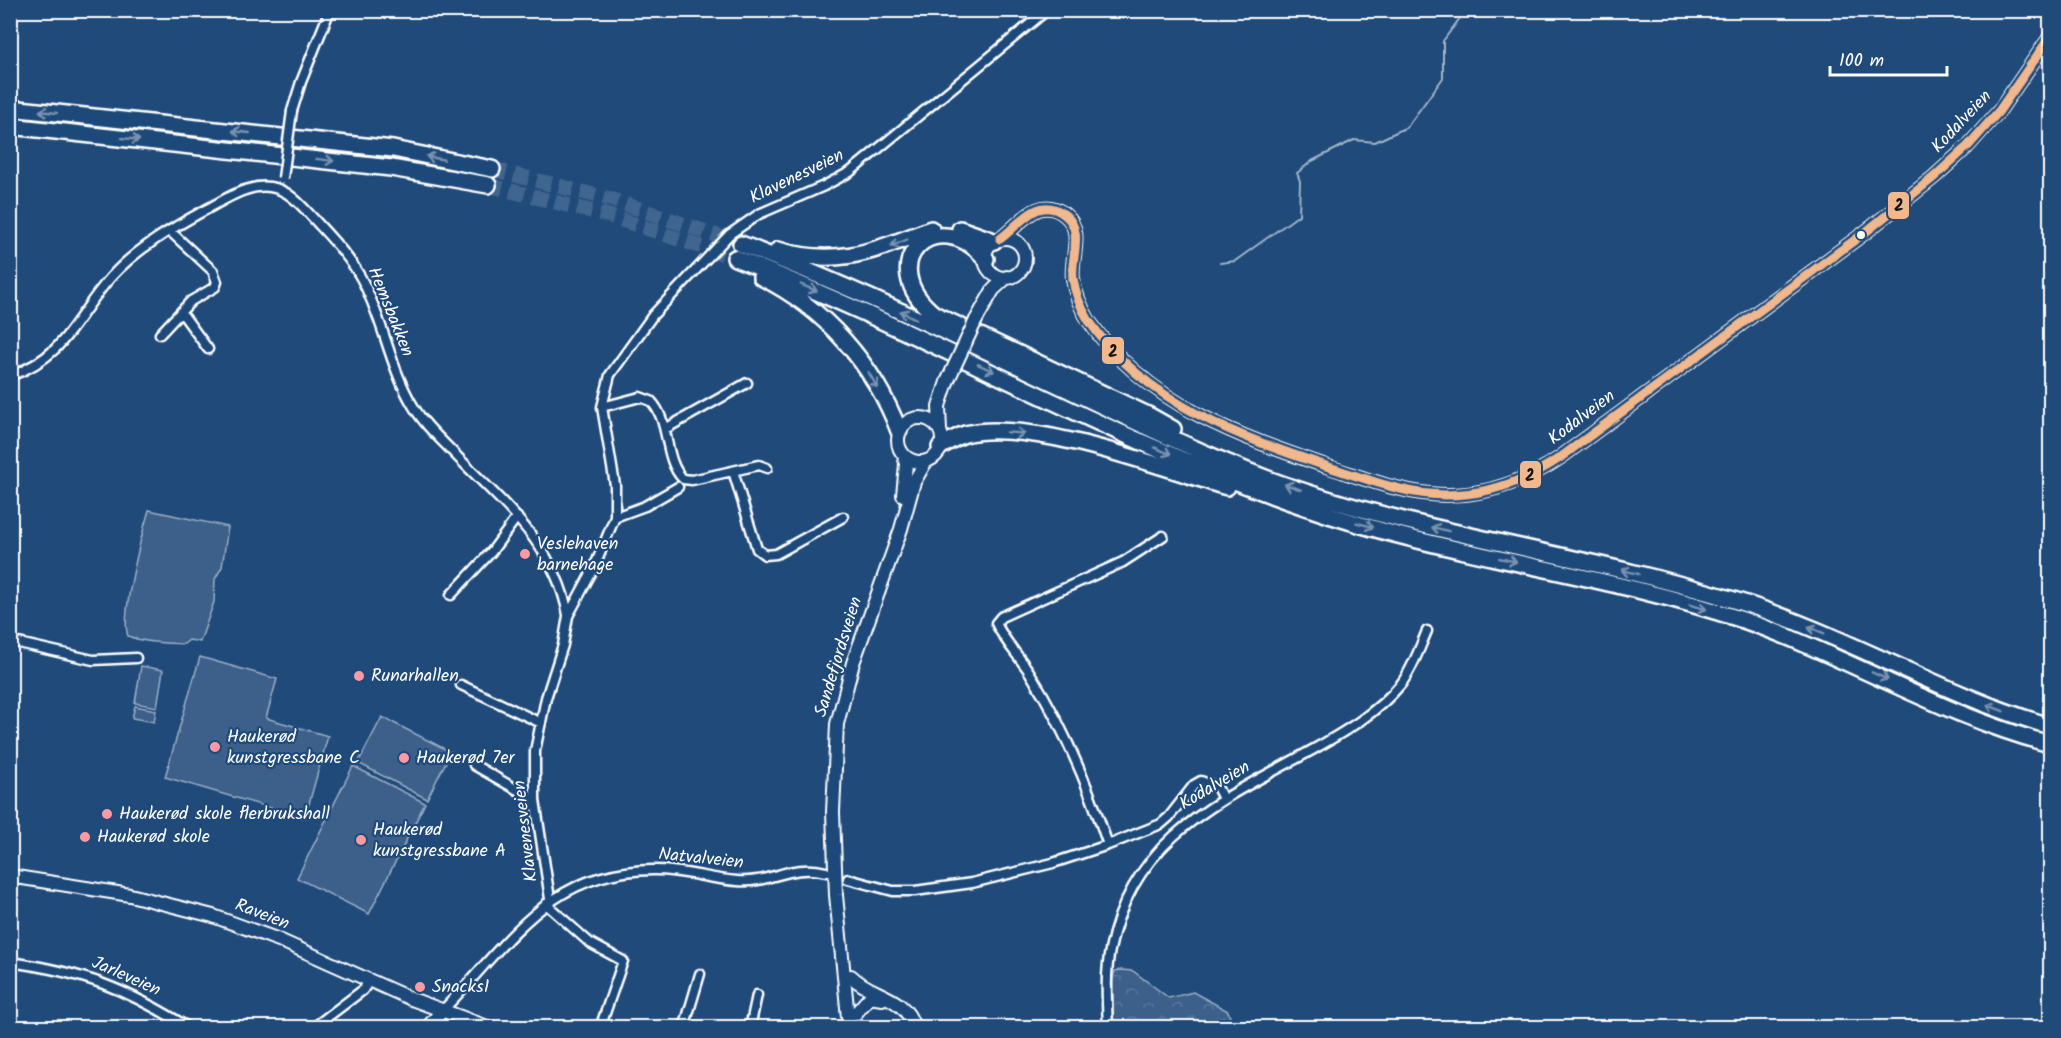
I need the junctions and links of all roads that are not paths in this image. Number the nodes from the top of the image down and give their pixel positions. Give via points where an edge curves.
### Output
1 (330, 10) edge
2 (1047, 10) edge
3 (2050, 38) edge
4 (10, 108) edge
5 (10, 126) edge
6 (492, 169) tunnel mouth
7 (488, 185) tunnel mouth
8 (280, 190) junction
9 (1034, 212) junction
10 (171, 232) junction
11 (997, 240) junction
12 (1023, 250) junction
13 (738, 251) junction
14 (987, 264) junction
15 (1007, 277) junction
16 (181, 312) junction
17 (976, 320) junction
18 (160, 333) dead end
19 (208, 349) dead end
20 (10, 376) edge
21 (947, 382) junction
22 (747, 383) dead end
23 (602, 407) junction
24 (920, 418) junction
25 (665, 429) junction
26 (899, 431) junction
27 (940, 439) junction
28 (904, 455) junction
29 (926, 461) junction
30 (767, 468) dead end
31 (733, 471) junction
32 (1267, 478) junction
33 (678, 487) dead end
34 (1309, 509) junction
35 (615, 517) junction
36 (843, 517) dead end
37 (517, 518) junction
38 (1163, 536) dead end
39 (883, 578) junction
40 (451, 596) dead end
41 (568, 616) junction
42 (1427, 631) dead end
43 (10, 641) edge
44 (136, 658) dead end
45 (461, 685) dead end
46 (541, 723) junction
47 (2050, 726) edge
48 (2050, 744) edge
49 (474, 765) dead end
50 (1223, 799) junction
51 (535, 800) junction
52 (1108, 845) junction
53 (835, 855) junction
54 (826, 872) dead end
55 (10, 876) edge
56 (848, 879) dead end
57 (548, 902) junction
58 (10, 962) edge
59 (700, 974) dead end
60 (851, 976) junction
61 (369, 981) junction
62 (757, 995) dead end
63 (442, 1011) junction
64 (855, 1014) junction
65 (189, 1028) edge
66 (313, 1028) edge
67 (426, 1028) edge
68 (490, 1028) edge
69 (600, 1028) edge
70 (684, 1028) edge
71 (750, 1028) edge
72 (849, 1028) edge
73 (856, 1028) edge
74 (908, 1028) edge
75 (914, 1028) edge
76 (1108, 1028) edge

1 - 8 street, bridge via 292,111
2 - 23 street, Klavenesveien via 850,172 759,214 730,234 649,319 610,375
3 - 9 main road, Kodalveien via 2028,74 1968,146 1917,191 1561,457 1523,479 1484,491 1445,495 1404,489 1263,443 1185,408 1132,370 1082,310 1073,279 1076,235 1072,222 1056,210
6 -> 4 highway via 393,149
5 -> 7 highway via 391,168
8 - 10 street via 243,190
8 - 37 street, Hemsbakken via 305,209 355,268 416,411
9 - 11 main road
9 - 12 main road via 1023,227
10 - 16 street via 213,271 217,282
10 - 20 street via 123,265 52,353 33,367
11 - 12 main road via 1012,239
11 -> 13 highway via 940,227 863,255 835,258
11 - 14 main road via 988,249
12 - 15 main road via 1021,270
13 -> 26 highway via 831,325 862,362
32 -> 13 highway via 1144,426 857,292
13 -> 34 highway via 1196,465
14 - 15 main road via 997,275
14 - 17 main road via 986,288
14 - 32 highway via 962,238 936,236 911,256 907,273 912,292 945,320 1203,445 1259,468
15 - 17 main road via 993,290
16 - 18 street
16 - 19 street
17 - 21 main road, bridge
21 - 24 main road
21 - 27 main road via 939,406
22 - 25 street
23 - 25 street via 645,397 655,404
23 - 35 street, Klavenesveien via 615,485
24 - 26 main road via 905,423
24 - 27 main road via 930,420
25 - 31 street via 675,467 683,479
26 - 28 main road via 898,444
27 - 29 main road via 935,456
27 -> 34 highway via 972,433 1043,436 1226,487 1295,511
28 - 29 main road via 914,461
28 - 39 main road, Sandefjordsveien via 906,482
29 - 39 main road, Sandefjordsveien via 914,482
30 - 31 street via 759,465
31 - 36 street via 757,549 765,555 776,554
47 -> 32 highway via 1986,704 1818,630 1742,603 1639,574 1390,516
33 - 35 street
34 -> 48 highway via 1738,619 1981,721
35 - 41 street, Klavenesveien
37 - 40 street
37 - 41 street, Hemsbakken via 552,564
38 - 52 street via 1123,562 1001,617 996,623 1061,728 1092,797
39 - 53 main road, Sandefjordsveien via 853,663 837,724 833,785
41 - 46 street, Klavenesveien
42 - 50 street, Kodalveien via 1403,682 1379,706 1332,739
43 - 44 street via 93,660
45 - 46 street
46 - 51 street, Klavenesveien
49 - 51 street
50 - 52 street via 1217,787 1201,781 1161,824
50 - 76 street, Kodalveien via 1175,832 1133,884 1118,917 1110,952
51 - 57 street, Klavenesveien
52 - 56 street via 1004,877 915,891 892,891
53 - 60 main road, Sandefjordsveien
53 - 72 main road, Sandefjordsveien
54 - 57 street, Natvalveien via 795,869 747,881 676,871 636,871 597,878
55 - 61 main road, Raveien via 188,908 279,940
57 - 63 street, Natvalveien
57 - 69 street via 590,943 623,961
58 - 65 street, Jarleveien via 66,970 104,982
59 - 70 street
60 - 64 main road, Sandefjordsveien
60 - 75 main road via 864,988 898,1002
61 - 63 main road, Raveien
61 - 66 street via 363,990
62 - 71 street
63 - 67 main road
63 - 68 main road, Raveien
64 - 73 main road, Sandefjordsveien
64 - 74 main road via 870,997 879,998 900,1011

